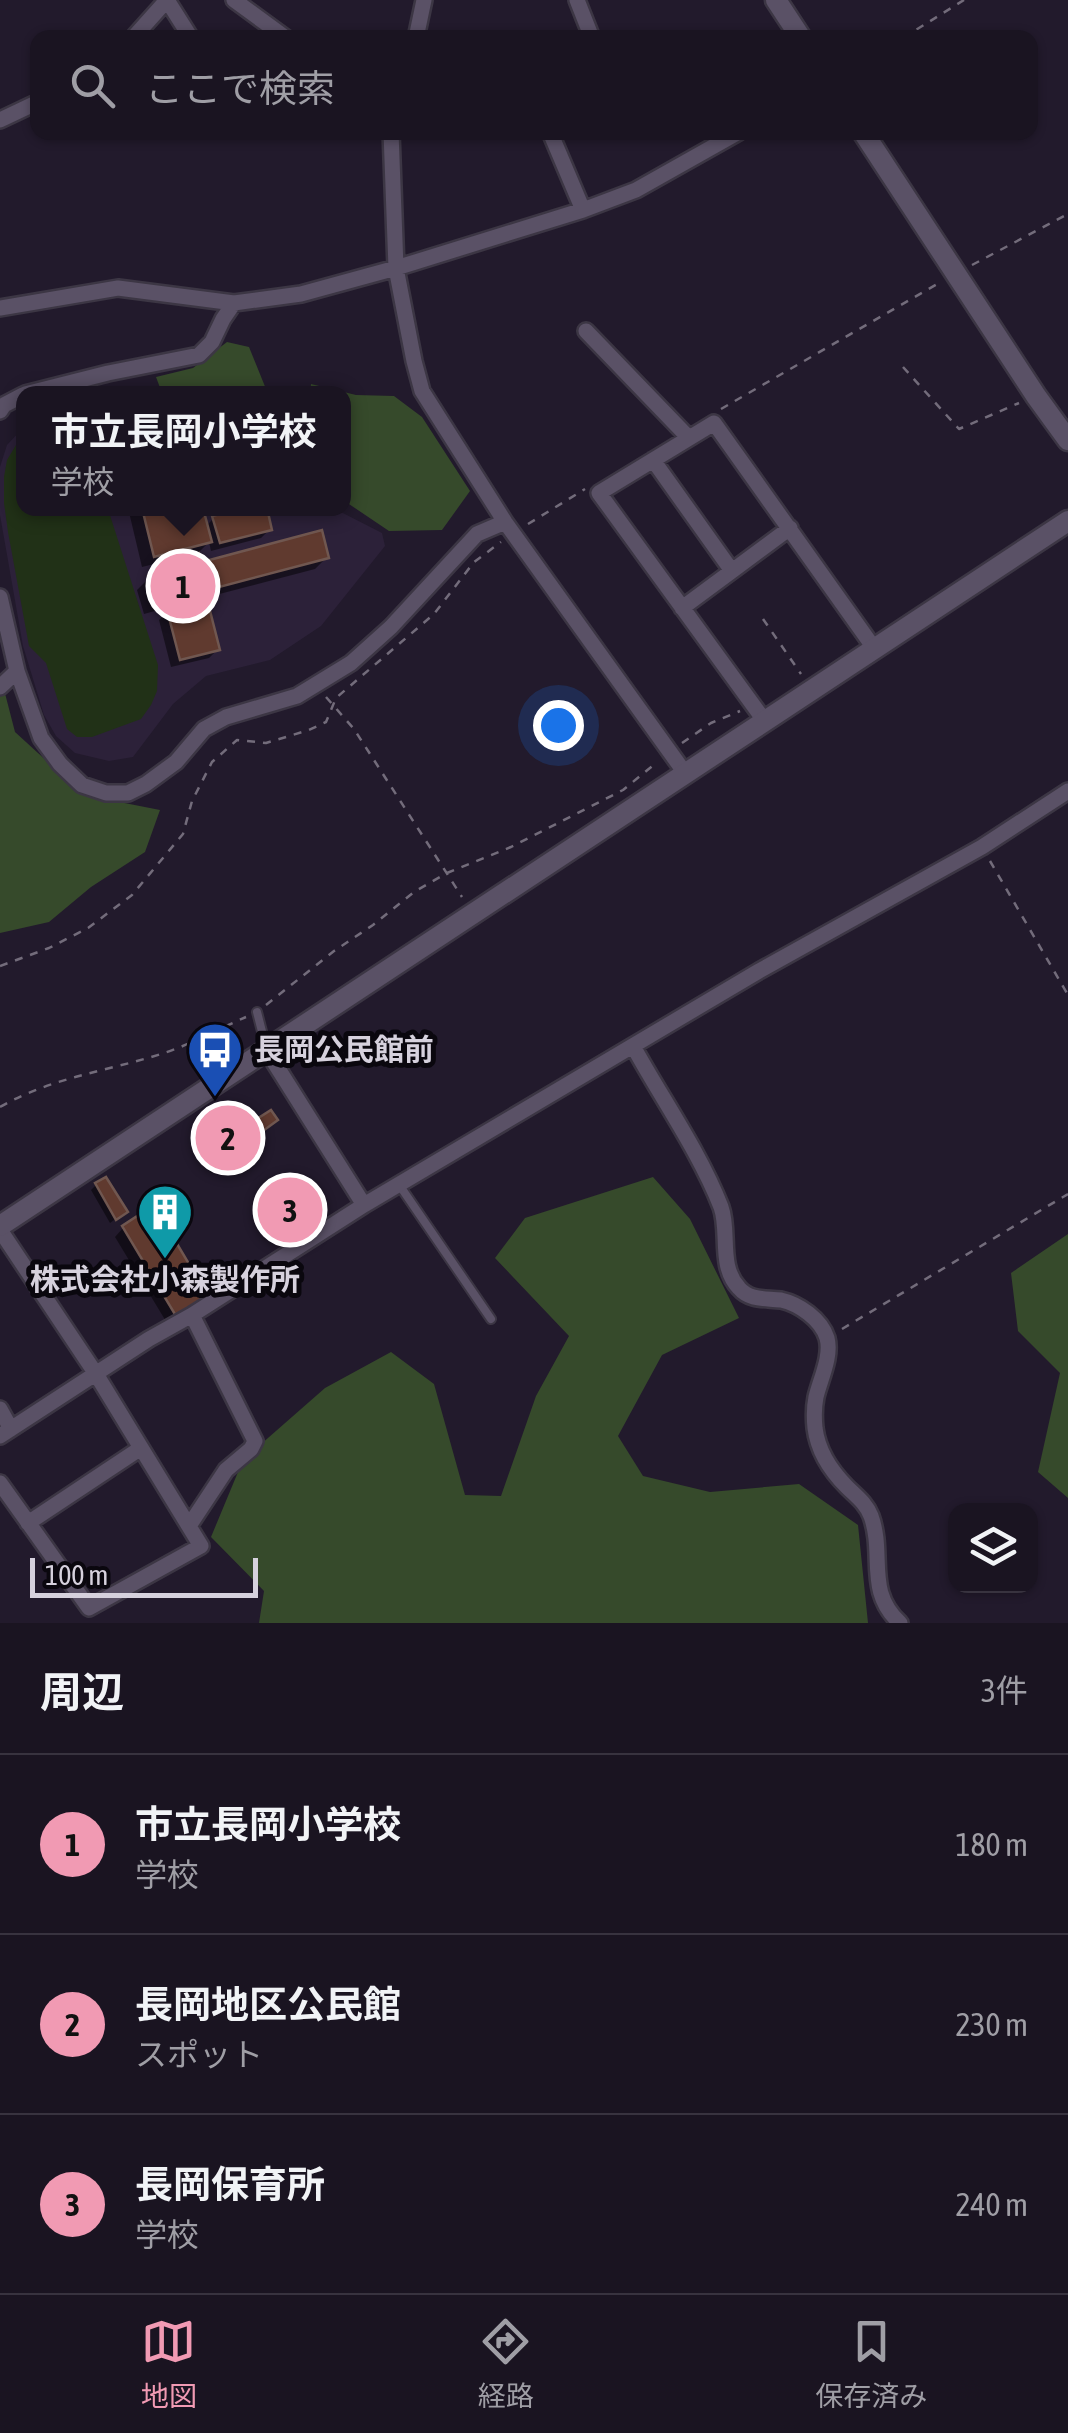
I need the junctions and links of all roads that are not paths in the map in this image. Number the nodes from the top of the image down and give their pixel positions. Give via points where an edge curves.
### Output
1 (167, 0) edge
2 (234, 0) edge
3 (424, 0) edge
4 (577, 0) edge
5 (776, 0) edge
6 (140, 30) edge
7 (186, 30) edge
8 (271, 30) edge
9 (418, 30) edge
10 (589, 30) edge
11 (795, 30) edge
12 (30, 106) edge
13 (0, 120) edge
14 (391, 140) edge
15 (553, 140) edge
16 (724, 140) edge
17 (869, 140) edge
18 (583, 210) junction
19 (396, 268) junction
20 (234, 304) junction
21 (0, 308) edge
22 (586, 331) dead end
23 (56, 386) edge
24 (689, 438) junction
25 (1068, 440) edge
26 (653, 460) junction
27 (1068, 521) edge
28 (509, 528) junction
29 (790, 528) junction
30 (732, 571) junction
31 (0, 596) edge
32 (682, 608) junction
33 (874, 648) junction
34 (17, 670) junction
35 (0, 687) edge
36 (759, 713) junction
37 (685, 773) junction
38 (1068, 791) edge
39 (257, 1012) road end
40 (632, 1046) junction
41 (268, 1051) junction
42 (400, 1186) junction
43 (364, 1206) junction
44 (0, 1228) edge
45 (192, 1315) junction
46 (491, 1319) dead end
47 (96, 1374) junction
48 (0, 1410) edge
49 (6, 1432) edge
50 (141, 1448) junction
51 (0, 1484) edge
52 (28, 1523) junction
53 (188, 1526) junction
54 (900, 1623) edge

1 - 6 street
1 - 7 street
2 - 8 street
3 - 9 street
4 - 10 street
5 - 11 street
12 - 13 street
14 - 19 street
15 - 18 street
16 - 18 street via 636,190
17 - 25 street
18 - 19 street
19 - 20 street
19 - 28 street via 422,390
20 - 21 street via 118,288
20 - 23 street via 199,355
22 - 24 street
24 - 26 street
24 - 29 street via 714,422
26 - 30 street
26 - 32 street via 599,494
27 - 33 street
28 - 34 street via 477,534 351,663 297,696 204,728 176,762 128,793 82,784 60,764 41,738
28 - 37 street
29 - 30 street
29 - 33 street
30 - 32 street
31 - 34 street
32 - 36 street
33 - 36 street
34 - 35 street
36 - 37 street
37 - 41 street
38 - 40 street
39 - 41 lane
40 - 42 street
40 - 54 street via 723,1212 727,1265 739,1288 806,1311 827,1338 815,1403 817,1442 834,1474 865,1504 883,1602
41 - 43 street
41 - 44 street
42 - 43 street
42 - 46 lane
43 - 45 street
44 - 47 street
45 - 47 street
45 - 53 street via 255,1441
47 - 49 street
47 - 50 street
48 - 49 street
50 - 52 street
50 - 53 street
51 - 52 street
52 - 53 street via 89,1608 201,1546

